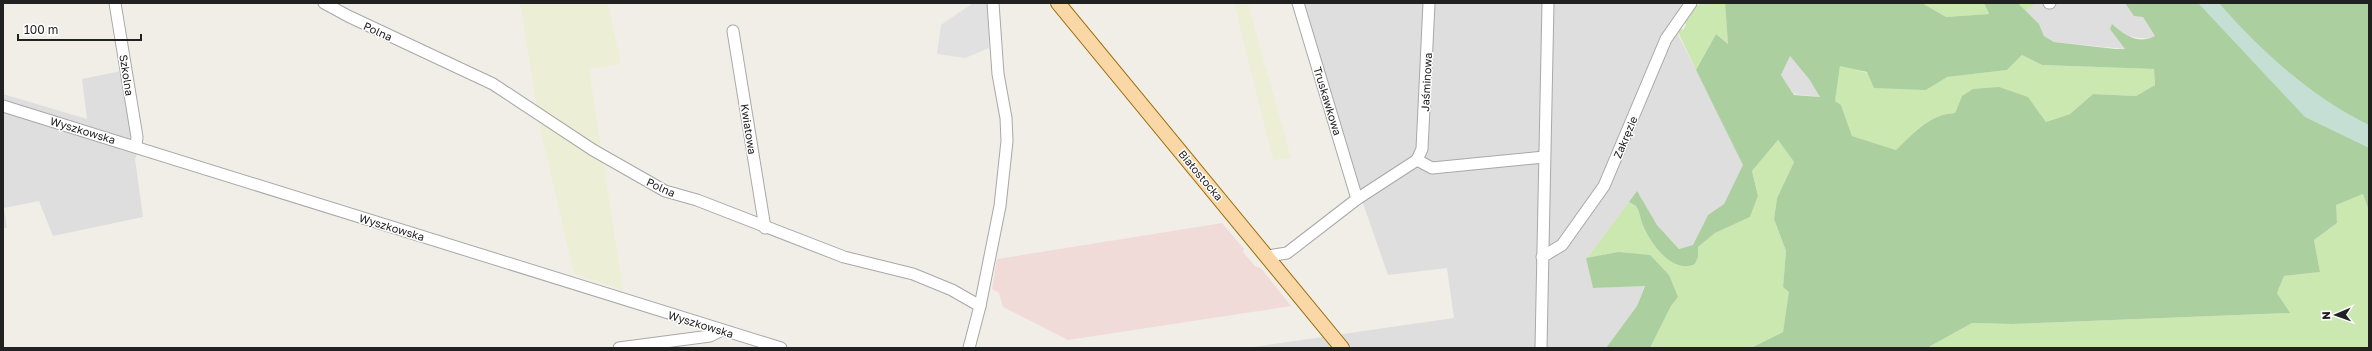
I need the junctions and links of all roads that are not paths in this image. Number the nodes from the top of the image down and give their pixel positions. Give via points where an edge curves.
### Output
1 (115, 3) edge
2 (324, 3) edge
3 (993, 3) edge
4 (1058, 3) edge
5 (1298, 3) edge
6 (1429, 3) edge
7 (1548, 3) edge
8 (1691, 3) edge
9 (733, 31) dead end
10 (3, 106) edge
11 (136, 147) junction
12 (1544, 157) junction
13 (1417, 160) junction
14 (1357, 199) junction
15 (765, 228) junction
16 (1268, 256) junction
17 (1542, 257) junction
18 (980, 306) junction
19 (722, 330) junction
20 (619, 348) edge
21 (781, 348) edge
22 (969, 348) edge
23 (1342, 348) edge
24 (1541, 348) edge

1 - 11 street, Szkolna via 137,137
2 - 15 street, Polna via 493,84 594,150 665,191 697,200
3 - 18 street via 998,74 1006,118 1007,141 1000,206
4 - 16 main road, Białostocka
5 - 14 street, Truskawkowa
6 - 13 street, Jaśminowa via 1422,149
7 - 12 street
8 - 17 street, Zakręzie via 1666,38 1604,186 1562,246
9 - 15 street, Kwiatowa
10 - 11 street, Wyszkowska
11 - 19 street, Wyszkowska
12 - 13 street via 1432,168
12 - 17 street
13 - 14 street
14 - 16 street via 1287,253
15 - 18 street, Polna via 844,257 913,274 952,290
16 - 23 main road, Białostocka
17 - 24 street
18 - 22 street
19 - 20 street via 710,336
19 - 21 street, Wyszkowska

